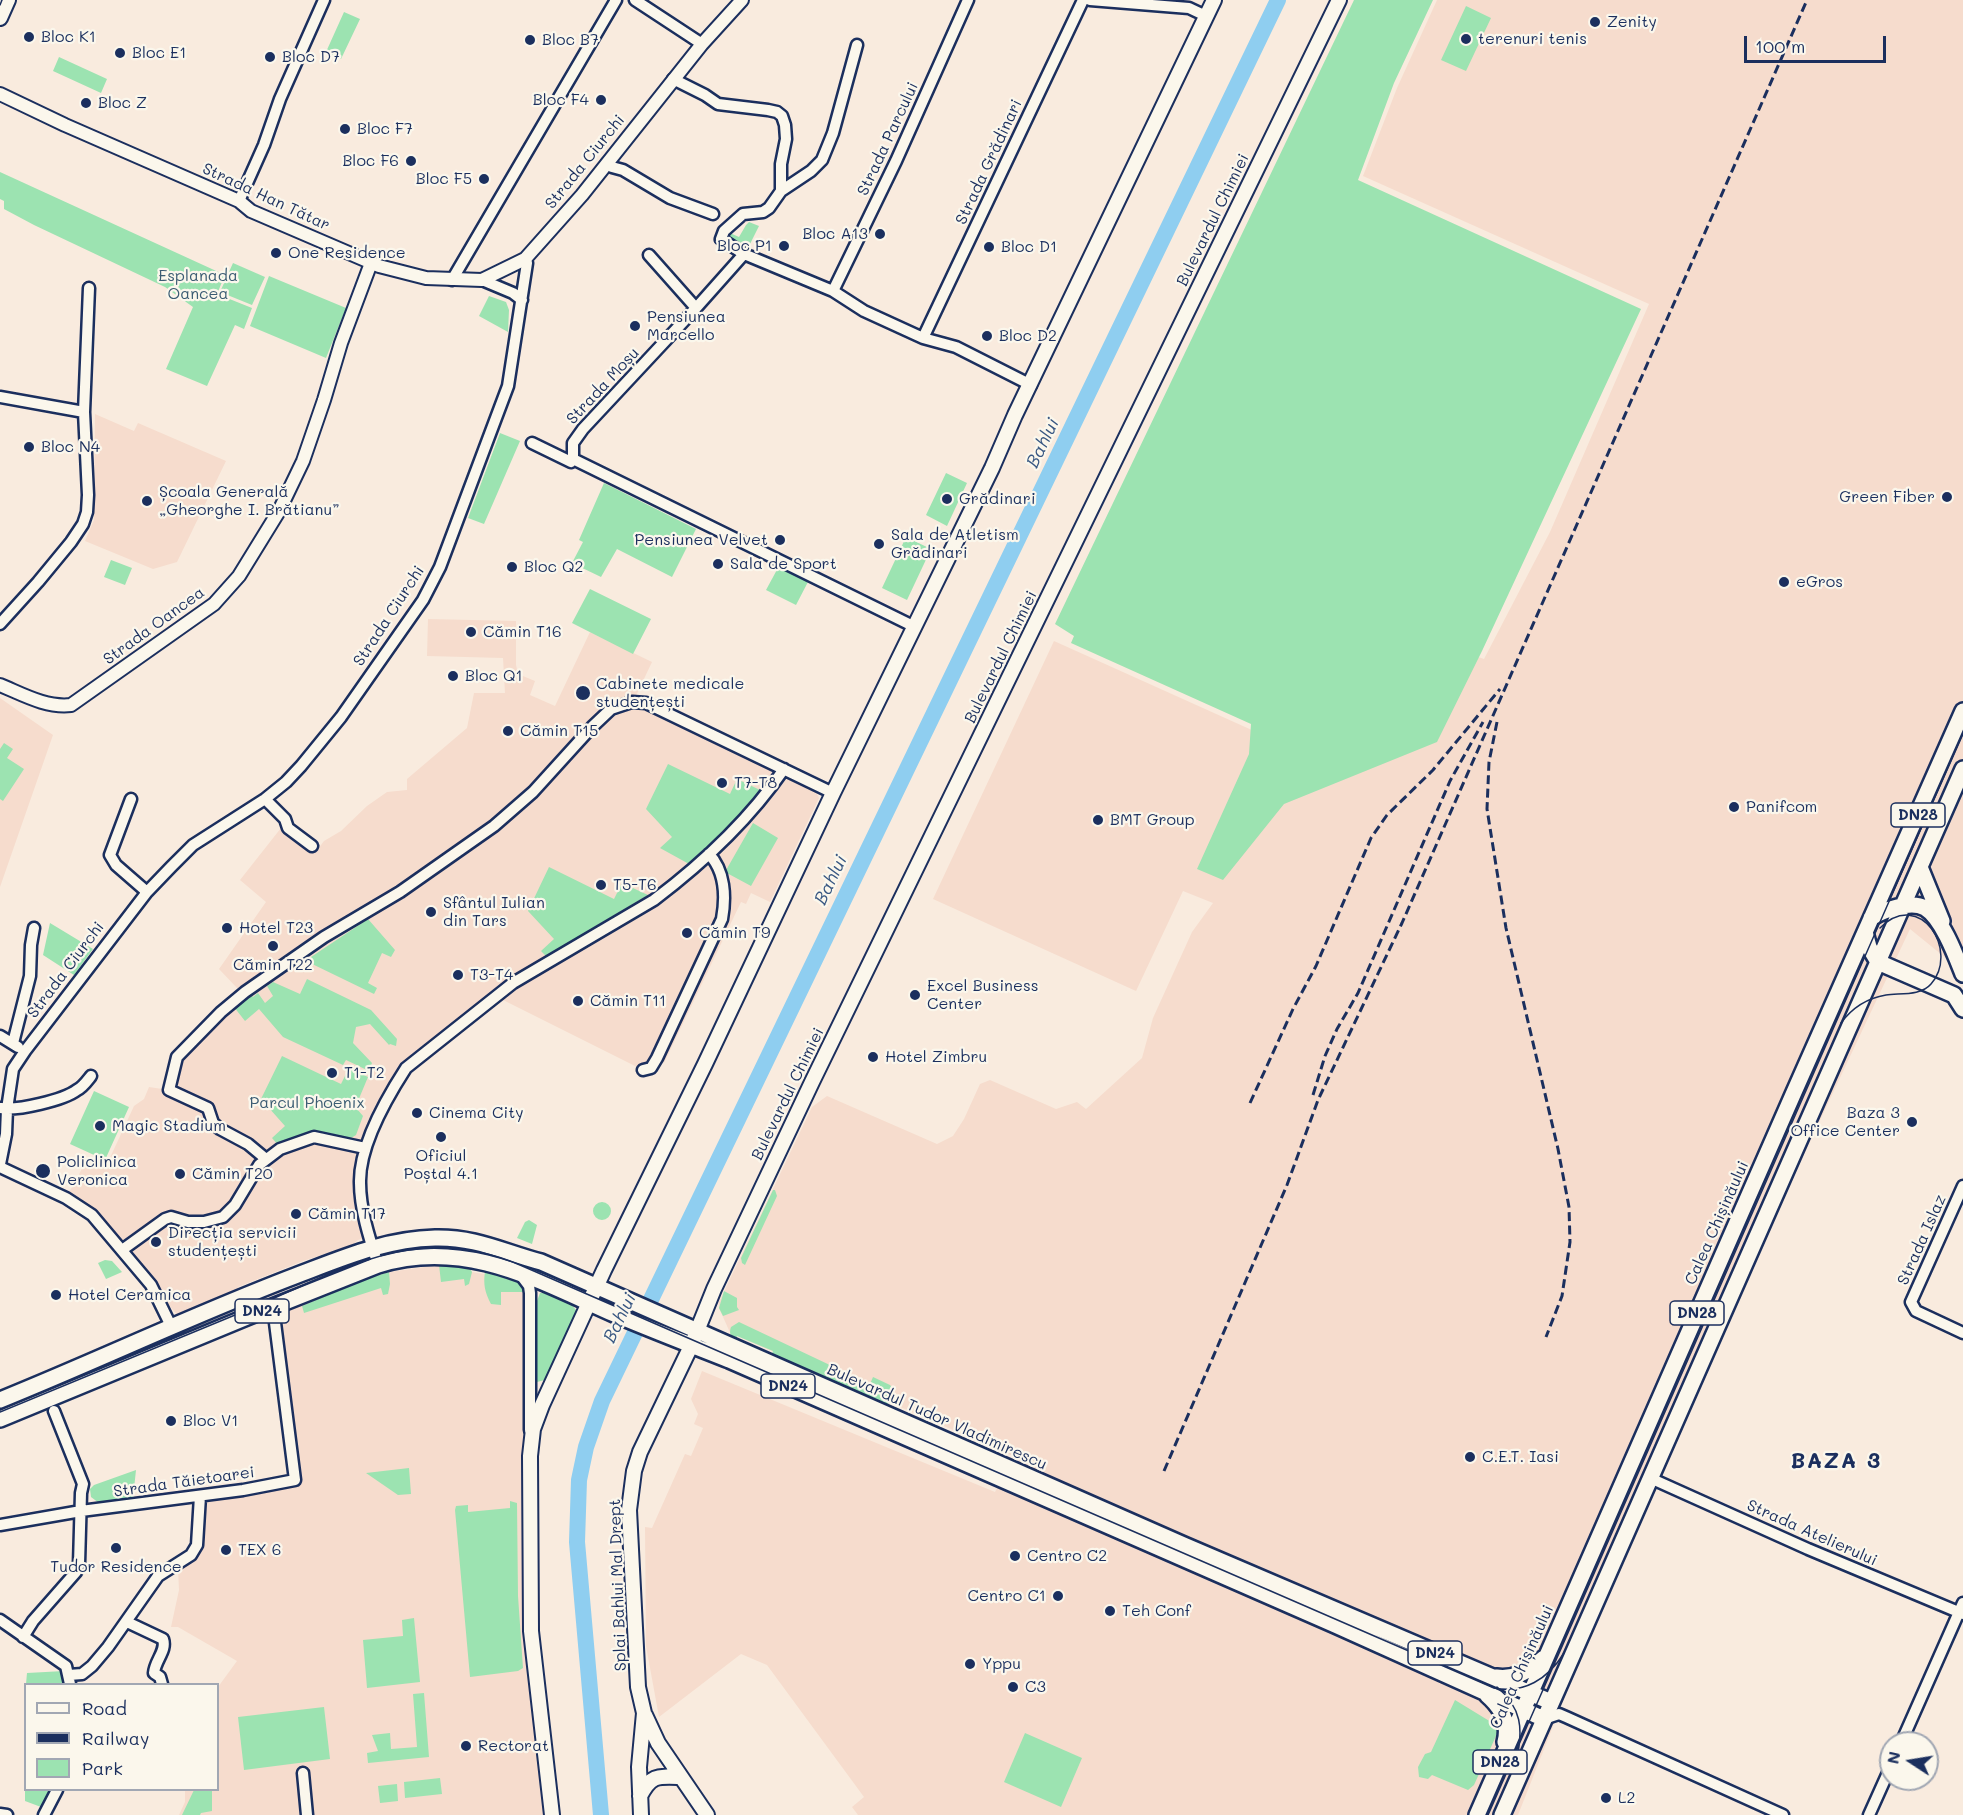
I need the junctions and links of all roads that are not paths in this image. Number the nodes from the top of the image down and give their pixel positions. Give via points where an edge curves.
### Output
1 (8, 0) edge
2 (616, 0) edge
3 (635, 0) edge
4 (742, 0) edge
5 (968, 0) edge
6 (1083, 0) edge
7 (1090, 0) edge
8 (1214, 0) edge
9 (1339, 0) edge
10 (324, 1) edge
11 (1206, 16) junction
12 (0, 18) edge
13 (702, 44) junction
14 (857, 45) dead end
15 (673, 79) junction
16 (0, 94) edge
17 (607, 163) junction
18 (781, 191) junction
19 (239, 201) junction
20 (713, 214) dead end
21 (744, 254) junction
22 (649, 255) dead end
23 (525, 259) junction
24 (371, 263) junction
25 (452, 280) junction
26 (482, 280) junction
27 (90, 288) dead end
28 (833, 291) junction
29 (522, 300) junction
30 (696, 308) junction
31 (923, 338) junction
32 (1031, 385) junction
33 (0, 397) edge
34 (84, 412) junction
35 (532, 443) dead end
36 (573, 459) junction
37 (0, 624) edge
38 (915, 627) junction
39 (0, 685) edge
40 (1963, 711) edge
41 (784, 769) junction
42 (1963, 770) edge
43 (833, 793) junction
44 (265, 799) junction
45 (131, 800) dead end
46 (312, 846) dead end
47 (709, 854) junction
48 (1920, 867) junction
49 (147, 892) junction
50 (1902, 906) junction
51 (1868, 925) junction
52 (34, 928) dead end
53 (1947, 935) junction
54 (1878, 962) junction
55 (1963, 974) edge
56 (1963, 1009) edge
57 (0, 1036) edge
58 (13, 1043) junction
59 (25, 1051) junction
60 (643, 1070) dead end
61 (92, 1076) dead end
62 (3, 1108) edge
63 (365, 1148) junction
64 (266, 1159) junction
65 (0, 1166) edge
66 (1963, 1186) edge
67 (373, 1247) junction
68 (122, 1250) junction
69 (378, 1265) junction
70 (518, 1272) junction
71 (597, 1286) junction
72 (589, 1302) junction
73 (273, 1307) junction
74 (172, 1328) junction
75 (698, 1331) junction
76 (1963, 1333) edge
77 (691, 1346) junction
78 (0, 1400) edge
79 (54, 1411) dead end
80 (0, 1419) edge
81 (530, 1456) junction
82 (1650, 1478) junction
83 (200, 1496) junction
84 (81, 1510) junction
85 (0, 1525) edge
86 (1962, 1610) edge
87 (0, 1620) edge
88 (127, 1622) junction
89 (23, 1637) junction
90 (1547, 1656) junction
91 (69, 1680) edge
92 (162, 1683) edge
93 (1486, 1684) junction
94 (1530, 1693) junction
95 (1555, 1708) junction
96 (1523, 1709) junction
97 (644, 1713) junction
98 (1544, 1719) junction
99 (1907, 1731) edge
100 (1502, 1756) junction
101 (303, 1773) dead end
102 (680, 1777) junction
103 (56, 1791) edge
104 (1880, 1791) edge
105 (639, 1798) junction
106 (0, 1814) edge
107 (7, 1815) edge
108 (44, 1815) edge
109 (307, 1815) edge
110 (552, 1815) edge
111 (641, 1815) edge
112 (707, 1815) edge
113 (1477, 1815) edge
114 (1502, 1815) edge
115 (1782, 1815) edge
116 (1869, 1815) edge

1 - 12 main road
2 - 25 street
3 - 13 street
4 - 13 street, Strada Ciurchi
5 - 28 street, Strada Parcului
6 - 31 street, Strada Grădinari
7 - 11 street via 1189,8
8 - 11 main road
9 - 75 main road, Bulevardul Chimiei via 807,1093
10 - 19 street via 279,99
11 - 32 main road
13 - 15 street, Strada Ciurchi
14 - 18 street via 822,160
15 - 17 street, Strada Ciurchi
15 - 18 street via 718,104 768,110 782,116 786,139
16 - 19 street, Strada Han Tătar
17 - 20 street via 670,198
17 - 23 street, Strada Ciurchi
18 - 21 street via 769,208 743,214 724,231 721,239
19 - 24 street, Strada Han Tătar via 251,212
21 - 28 street
21 - 30 street, Strada Moșu
22 - 30 street
23 - 26 street, Strada Han Tătar
23 - 29 street, Strada Ciurchi
24 - 25 street, Strada Han Tătar via 426,278
24 - 39 street, Strada Oancea via 303,461 279,511 239,576 199,616 71,705 42,702
25 - 26 street, Strada Han Tătar
26 - 29 street
27 - 34 street
28 - 31 street via 864,311
29 - 44 street, Strada Ciurchi via 508,386 440,567 423,600 341,717 286,782
30 - 36 street, Strada Moșu via 583,429 573,443
31 - 32 street via 956,347
32 - 38 main road
33 - 34 street
34 - 37 street via 88,495 83,524
35 - 36 street via 572,462
36 - 38 street
38 - 43 main road
40 - 51 main road, Calea Chișinăului / DN28
41 - 43 street
41 - 47 street
41 - 64 street via 646,703 621,704 611,709 533,792 494,826 400,892 260,980 221,1012 177,1057 169,1090 208,1108 213,1123
42 - 48 main road, DN28
43 - 71 main road
44 - 46 street via 285,819 288,828
44 - 49 street, Strada Ciurchi via 193,844
45 - 49 street via 110,855
47 - 60 street via 720,868 725,904 722,919 657,1058 651,1068
47 - 63 street via 654,900 513,983 420,1056 397,1083
48 - 50 main road, DN28
48 - 53 main road
49 - 59 street, Strada Ciurchi
50 - 51 main road via 1885,911
50 - 53 main road via 1928,909
50 - 54 main road, DN28
51 - 54 main road via 1869,947
51 - 90 main road, Calea Chișinăului / DN28
52 - 58 street via 30,976
53 - 55 main road
54 - 56 main road via 1954,995
54 - 82 main road, DN28
57 - 58 street
58 - 59 street
59 - 62 street, Strada Ciurchi via 13,1069
61 - 62 street via 66,1096
62 - 65 street, Strada Ciurchi via 6,1134
63 - 64 street via 315,1137 280,1149
63 - 67 street via 361,1199
64 - 68 street via 223,1217 188,1222 171,1217
65 - 68 street via 74,1202 92,1215
66 - 76 street, Strada Islaz via 1911,1302 1916,1311
67 - 69 street
67 - 71 main road, Bulevardul Tudor Vladimirescu / DN24 via 434,1238 467,1240 502,1248
67 - 74 main road, Bulevardul Tudor Vladimirescu / DN24
68 - 74 street via 151,1285
69 - 70 main road, Bulevardul Tudor Vladimirescu / DN24 via 434,1255 479,1260
69 - 73 main road, Bulevardul Tudor Vladimirescu / DN24
70 - 72 main road, Bulevardul Tudor Vladimirescu / DN24
70 - 81 street via 530,1293
71 - 72 main road
71 - 75 main road, Bulevardul Tudor Vladimirescu / DN24
72 - 77 main road, Bulevardul Tudor Vladimirescu / DN24
72 - 81 main road via 533,1429
73 - 80 main road, Bulevardul Tudor Vladimirescu / DN24
73 - 83 street, Strada Tăietoarei via 295,1480
74 - 78 main road, Bulevardul Tudor Vladimirescu / DN24
75 - 77 main road, Bulevardul Chimiei
75 - 93 main road, Bulevardul Tudor Vladimirescu / DN24
77 - 93 main road, Bulevardul Tudor Vladimirescu / DN24
77 - 97 main road, Splai Bahlui Mal Drept via 640,1452 631,1490 638,1687
79 - 84 street via 83,1484
81 - 110 main road via 531,1631
82 - 86 street, Strada Atelierului via 1808,1549
82 - 95 main road, DN28
83 - 84 street, Strada Tăietoarei
83 - 88 street via 195,1552 158,1576
84 - 85 street, Strada Tăietoarei
84 - 89 street via 78,1567
86 - 99 street
87 - 89 street
88 - 91 street via 92,1666
88 - 92 street via 163,1639 165,1645 154,1668
89 - 91 street via 66,1666
90 - 93 main road via 1526,1672
90 - 94 main road, Calea Chișinăului / DN28
93 - 94 main road, Bulevardul Tudor Vladimirescu / DN24
93 - 96 main road, Bulevardul Tudor Vladimirescu / DN24
93 - 100 main road via 1507,1724
94 - 95 main road, Bulevardul Tudor Vladimirescu / DN24
94 - 96 main road, Calea Chișinăului / DN28
95 - 98 main road, DN28
95 - 115 street
96 - 98 main road, Bulevardul Tudor Vladimirescu / DN24
96 - 100 main road, Calea Chișinăului / DN28
97 - 102 main road via 657,1743
97 - 105 main road, Splai Bahlui Mal Drept
98 - 114 main road, DN28
100 - 113 main road, Calea Chișinăului / DN28
101 - 109 street
102 - 105 main road via 654,1777
102 - 112 main road
103 - 108 street
104 - 116 street
105 - 111 main road, Splai Bahlui Mal Drept
106 - 107 street

